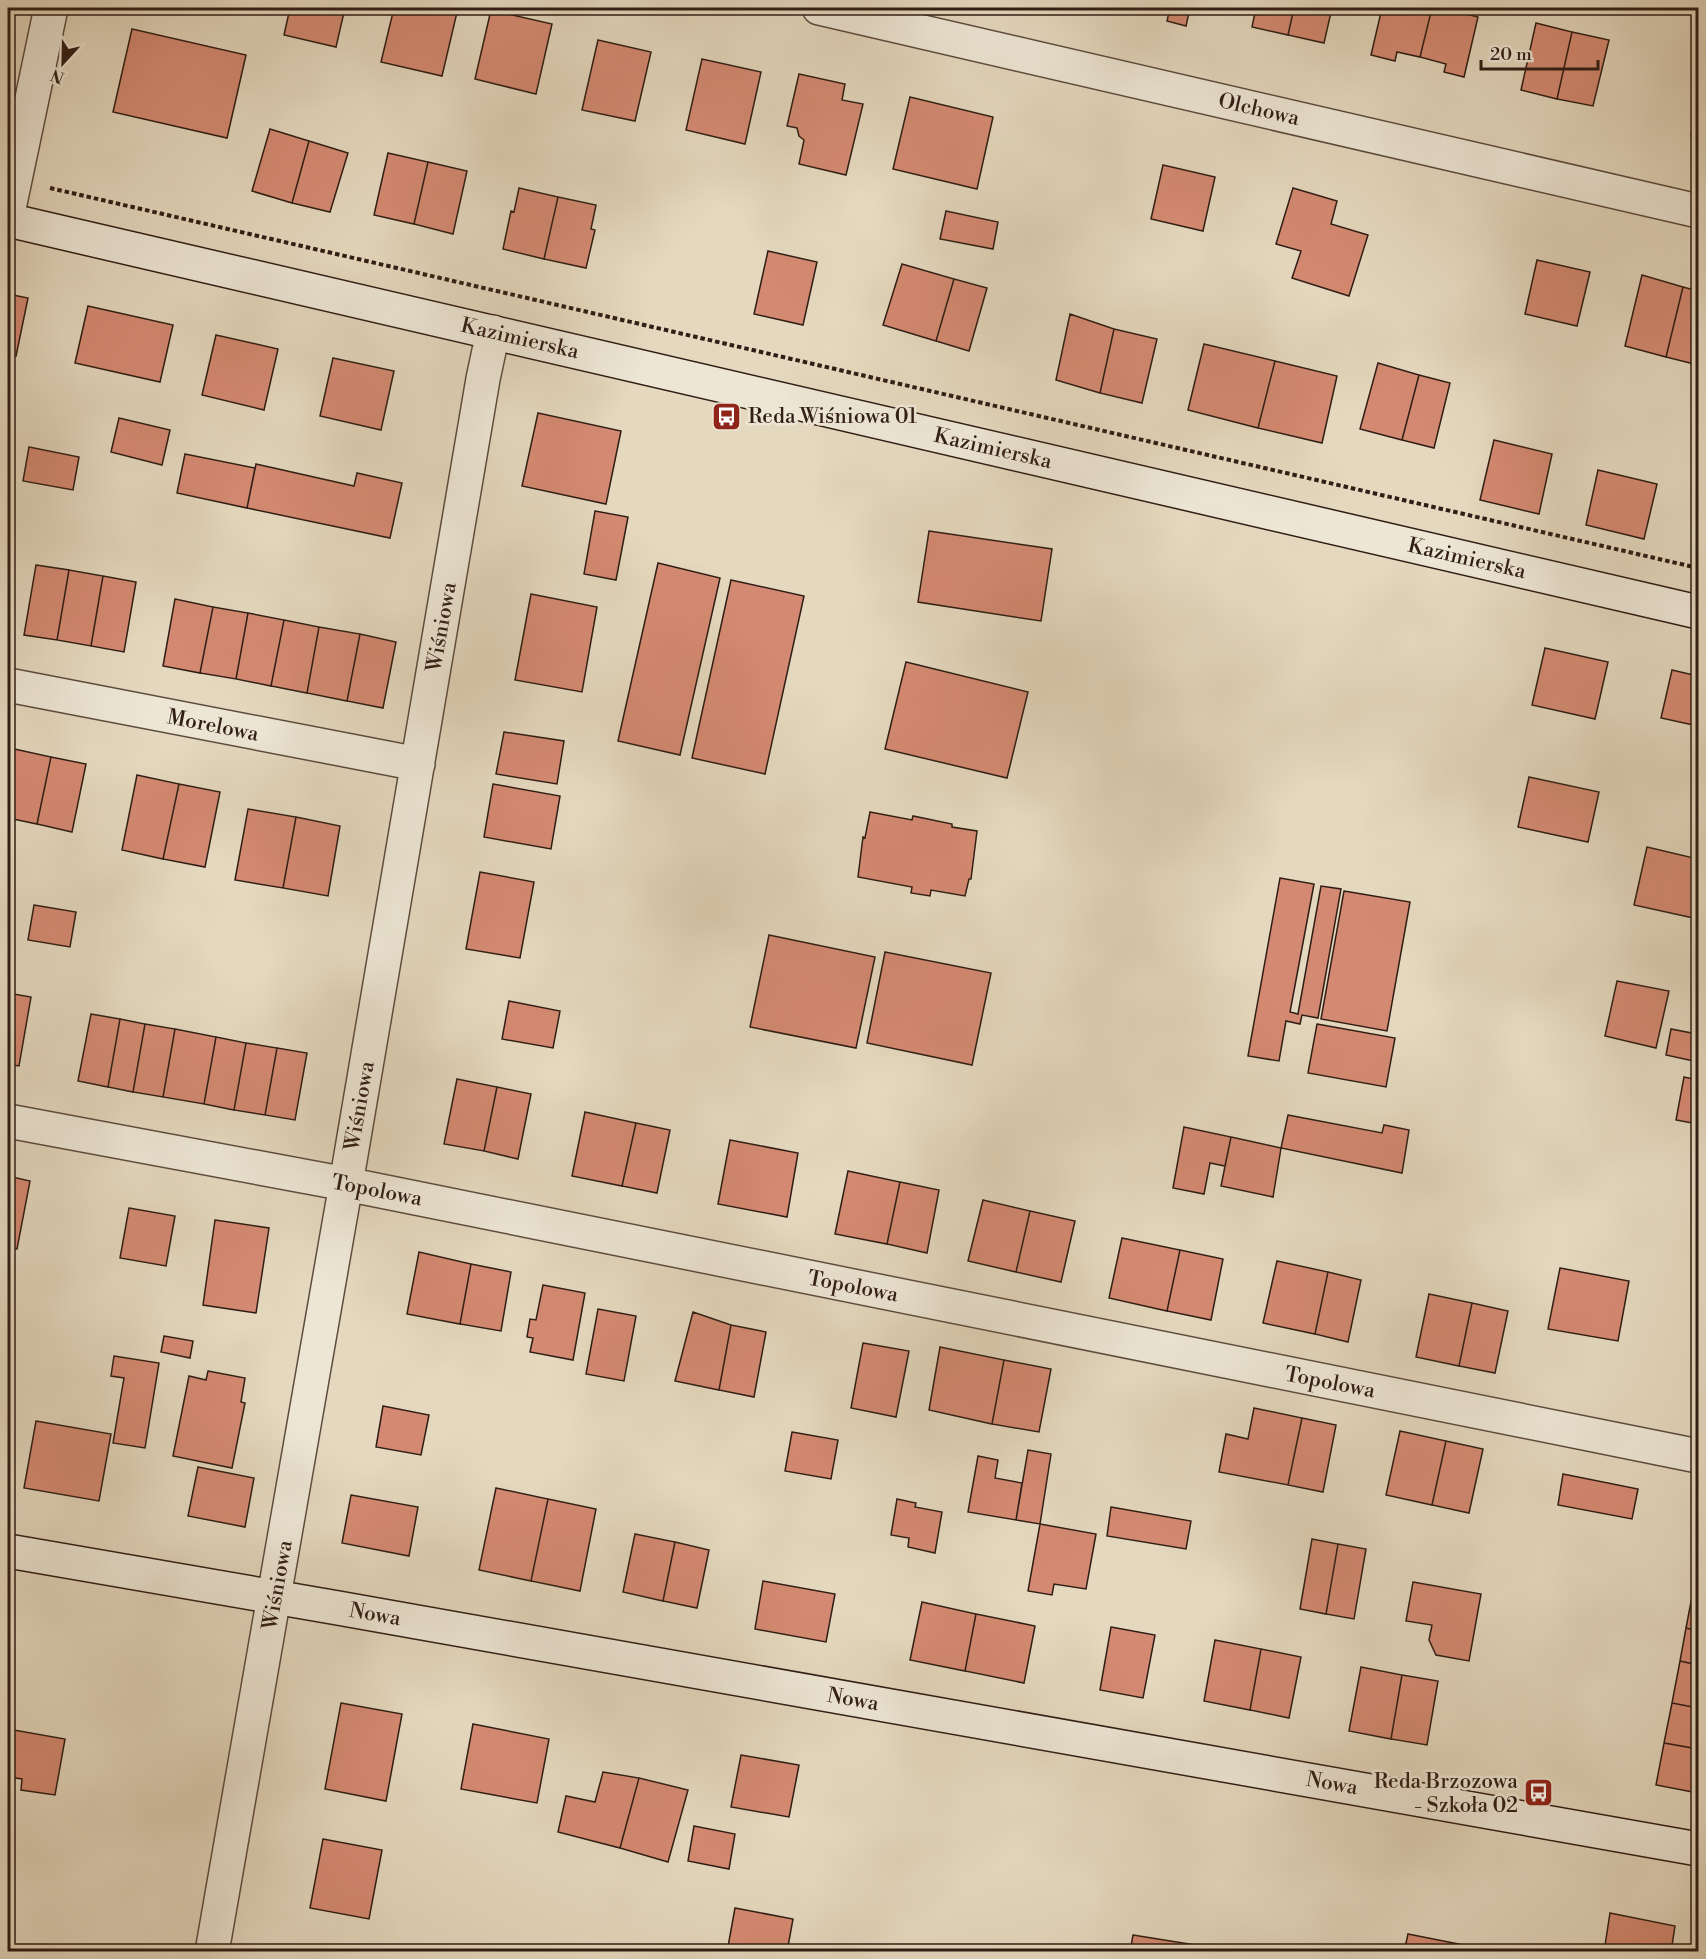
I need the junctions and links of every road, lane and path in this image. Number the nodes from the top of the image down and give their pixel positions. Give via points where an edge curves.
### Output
1 (51, 8) edge
2 (819, 8) edge
3 (54, 189) dead end
4 (1698, 211) edge
5 (8, 213) edge
6 (8, 220) edge
7 (493, 332) junction
8 (1698, 568) edge
9 (1698, 612) edge
10 (8, 686) edge
11 (418, 764) junction
12 (8, 1121) edge
13 (346, 1184) junction
14 (1698, 1456) edge
15 (8, 1551) edge
16 (275, 1597) junction
17 (1698, 1849) edge
18 (212, 1952) edge

1 - 5 street
2 - 4 street, Olchowa
3 - 8 path
6 - 7 street, Kazimierska
7 - 9 street, Kazimierska
7 - 11 street, Wiśniowa
10 - 11 street, Morelowa
11 - 13 street, Wiśniowa
12 - 13 street, Topolowa
13 - 14 street, Topolowa
13 - 16 street, Wiśniowa
15 - 16 street, Nowa
16 - 17 street, Nowa
16 - 18 street, Wiśniowa

